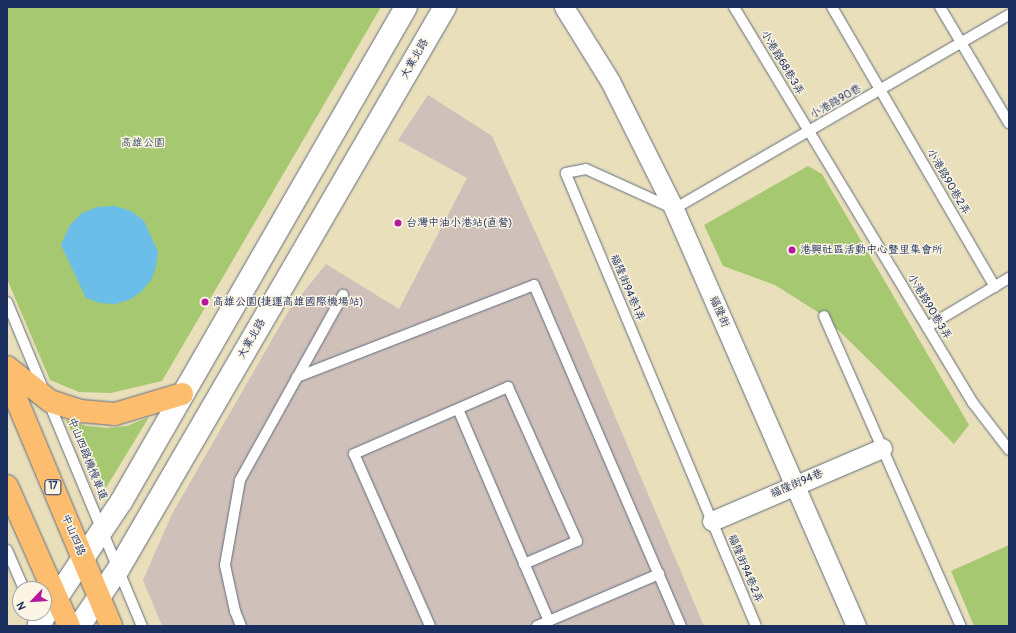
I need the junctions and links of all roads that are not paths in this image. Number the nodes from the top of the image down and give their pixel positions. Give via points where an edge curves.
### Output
1 (406, 7) edge
2 (445, 7) edge
3 (564, 7) edge
4 (734, 7) edge
5 (832, 7) edge
6 (940, 7) edge
7 (1009, 15) edge
8 (961, 42) junction
9 (880, 90) junction
10 (1009, 123) edge
11 (809, 131) junction
12 (674, 209) junction
13 (1009, 278) edge
14 (995, 287) junction
15 (343, 295) dead end
16 (7, 302) edge
17 (824, 316) dead end
18 (927, 327) junction
19 (7, 366) edge
20 (7, 377) edge
21 (297, 377) junction
22 (182, 394) junction
23 (50, 401) junction
24 (458, 409) junction
25 (882, 448) junction
26 (1009, 450) edge
27 (795, 485) junction
28 (7, 486) edge
29 (712, 521) junction
30 (104, 530) junction
31 (7, 550) edge
32 (84, 561) junction
33 (524, 564) junction
34 (119, 568) junction
35 (659, 574) junction
36 (21, 581) edge
37 (99, 598) junction
38 (57, 599) junction
39 (52, 605) edge
40 (549, 621) junction
41 (69, 626) edge
42 (79, 626) edge
43 (111, 626) edge
44 (142, 626) edge
45 (241, 626) edge
46 (430, 626) edge
47 (537, 626) edge
48 (681, 626) edge
49 (756, 626) edge
50 (856, 626) edge
51 (961, 626) edge

1 - 22 street
2 - 34 street, 大業北路
3 - 12 street, 福隆街 via 610,81
4 - 11 lane, 小港路68巷3弄
5 - 9 lane, 小港路90巷2弄
6 - 8 lane
7 - 8 lane, 小港路90巷
8 - 9 lane, 小港路90巷
8 - 10 lane
9 - 11 lane, 小港路90巷
9 - 14 lane, 小港路90巷2弄
11 - 12 lane, 小港路90巷
11 - 18 lane, 小港路90巷3弄
12 - 27 street, 福隆街
12 - 29 lane, 福隆街94巷1弄 via 586,169 566,173
13 - 14 lane
14 - 18 lane
15 - 21 lane
16 - 23 lane, 中山四路機慢車道
17 - 25 lane
18 - 26 lane, 小港路90巷3弄 via 973,403
19 - 23 main road
20 - 32 main road, 中山四路 / 17
21 - 35 lane via 534,285
21 - 45 lane via 240,480 225,565 235,612
22 - 23 main road via 115,414 81,411
22 - 30 street
23 - 30 lane, 中山四路機慢車道
24 - 33 lane
24 - 33 lane via 508,387 577,541
24 - 46 lane via 354,454
25 - 27 street, 福隆街94巷
25 - 51 lane
27 - 29 street, 福隆街94巷
27 - 50 street, 福隆街
28 - 38 main road
29 - 49 lane, 福隆街94巷2弄
30 - 32 street
30 - 34 lane, 中山四路機慢車道
31 - 36 lane
32 - 37 main road, 中山四路 / 17
32 - 38 street
33 - 40 lane
34 - 37 street, 大業北路
34 - 44 lane, 中山四路機慢車道
35 - 40 lane
35 - 48 lane
37 - 42 street, 大業北路
37 - 43 main road, 中山四路 / 17
38 - 39 street
38 - 41 main road
40 - 47 lane

